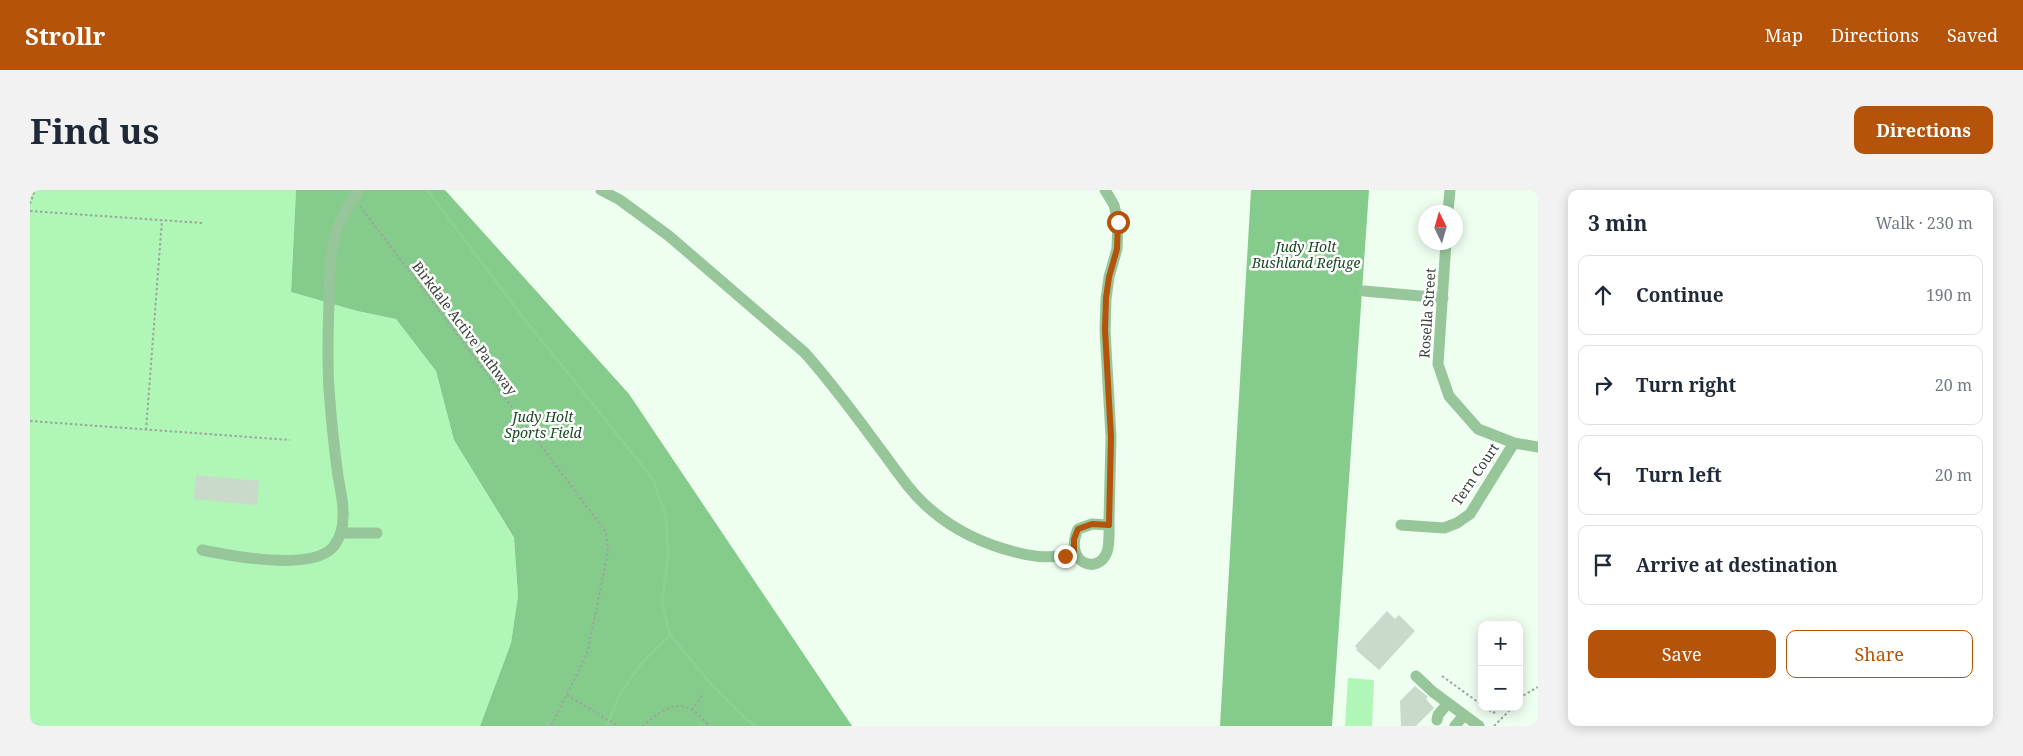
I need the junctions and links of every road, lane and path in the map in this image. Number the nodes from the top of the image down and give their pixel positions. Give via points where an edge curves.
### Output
1 (35, 190) edge
2 (601, 190) edge
3 (1105, 190) edge
4 (1450, 190) edge
5 (357, 194) edge
6 (30, 204) edge
7 (1449, 205) edge
8 (30, 211) edge
9 (162, 220) junction
10 (204, 224) dead end
11 (1446, 250) edge
12 (1364, 291) dead end
13 (1443, 298) junction
14 (30, 421) edge
15 (146, 430) junction
16 (290, 440) dead end
17 (1514, 443) junction
18 (1538, 447) edge
19 (1109, 525) junction
20 (1400, 525) dead end
21 (341, 533) junction
22 (377, 533) dead end
23 (202, 550) dead end
24 (1074, 552) junction
25 (1416, 676) dead end
26 (1442, 676) dead end
27 (1538, 687) edge
28 (703, 694) dead end
29 (567, 695) junction
30 (1523, 696) edge
31 (1478, 702) edge
32 (1448, 703) junction
33 (692, 710) junction
34 (1509, 711) edge
35 (1464, 715) junction
36 (1437, 720) dead end
37 (551, 726) edge
38 (618, 726) edge
39 (642, 726) edge
40 (710, 726) edge
41 (1455, 726) edge
42 (1479, 726) edge
43 (1494, 726) edge

1 - 6 path
2 - 24 street via 669,236 804,352 910,489 944,520 1003,549 1049,557
3 - 19 street via 1114,204 1118,222 1117,249 1106,298 1105,330 1111,437
4 - 7 street
5 - 21 street via 337,229 330,262 327,347 342,501
5 - 29 path, Birkdale Active Pathway via 606,532 608,552 589,646
8 - 9 path
9 - 10 path
9 - 15 path
11 - 13 street, Rosella Street
12 - 13 street
13 - 17 street, Rosella Street via 1438,364 1449,396 1478,428
14 - 15 path
15 - 16 path
17 - 18 street, Rosella Street
17 - 20 street, Tern Court via 1470,514 1444,528
19 - 24 street via 1092,524 1078,529
19 - 24 street via 1102,560 1086,564
21 - 22 street
21 - 23 street via 334,546 312,559 252,558
25 - 32 street
26 - 31 path
27 - 30 path
28 - 33 path
29 - 37 path, Birkdale Active Pathway
29 - 38 path
32 - 35 street
32 - 36 street
33 - 39 path via 682,706 670,707
33 - 40 path
34 - 43 path
35 - 41 street
35 - 42 street

